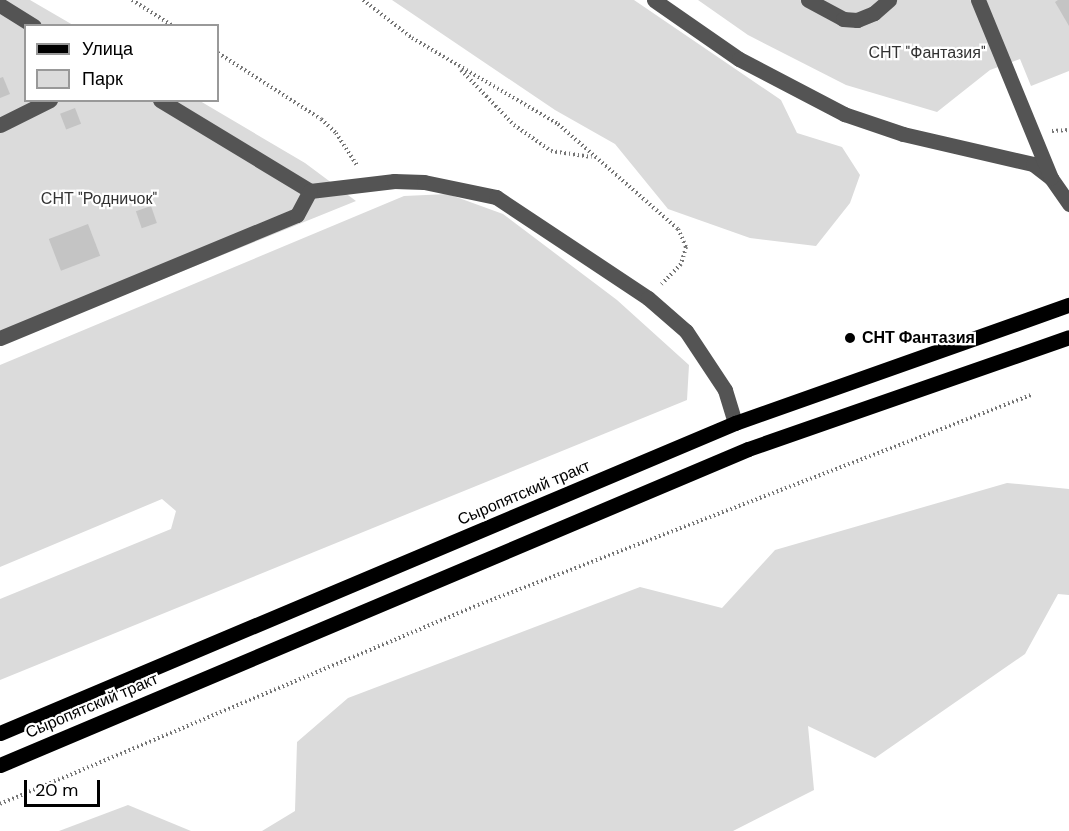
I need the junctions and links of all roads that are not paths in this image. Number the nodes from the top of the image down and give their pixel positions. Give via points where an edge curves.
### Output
1 (654, 0) edge
2 (808, 0) edge
3 (889, 0) edge
4 (978, 0) edge
5 (0, 5) edge
6 (31, 24) edge
7 (46, 102) edge
8 (163, 102) edge
9 (0, 125) edge
10 (1052, 178) junction
11 (310, 191) junction
12 (1069, 204) edge
13 (1069, 305) edge
14 (1069, 336) edge
15 (0, 338) edge
16 (735, 423) junction
17 (0, 733) edge
18 (0, 765) edge

1 - 10 street via 739,59 844,114 903,134 1014,158 1033,164
2 - 3 street via 843,19 857,20 874,13
4 - 10 street
5 - 6 street
7 - 9 street
8 - 11 street
10 - 12 street
11 - 15 street via 297,215
11 - 16 street via 424,182 496,197 648,298 686,331 725,390
13 - 16 main road, Сыропятский тракт
14 - 18 main road, Сыропятский тракт via 748,449
16 - 17 main road, Сыропятский тракт

